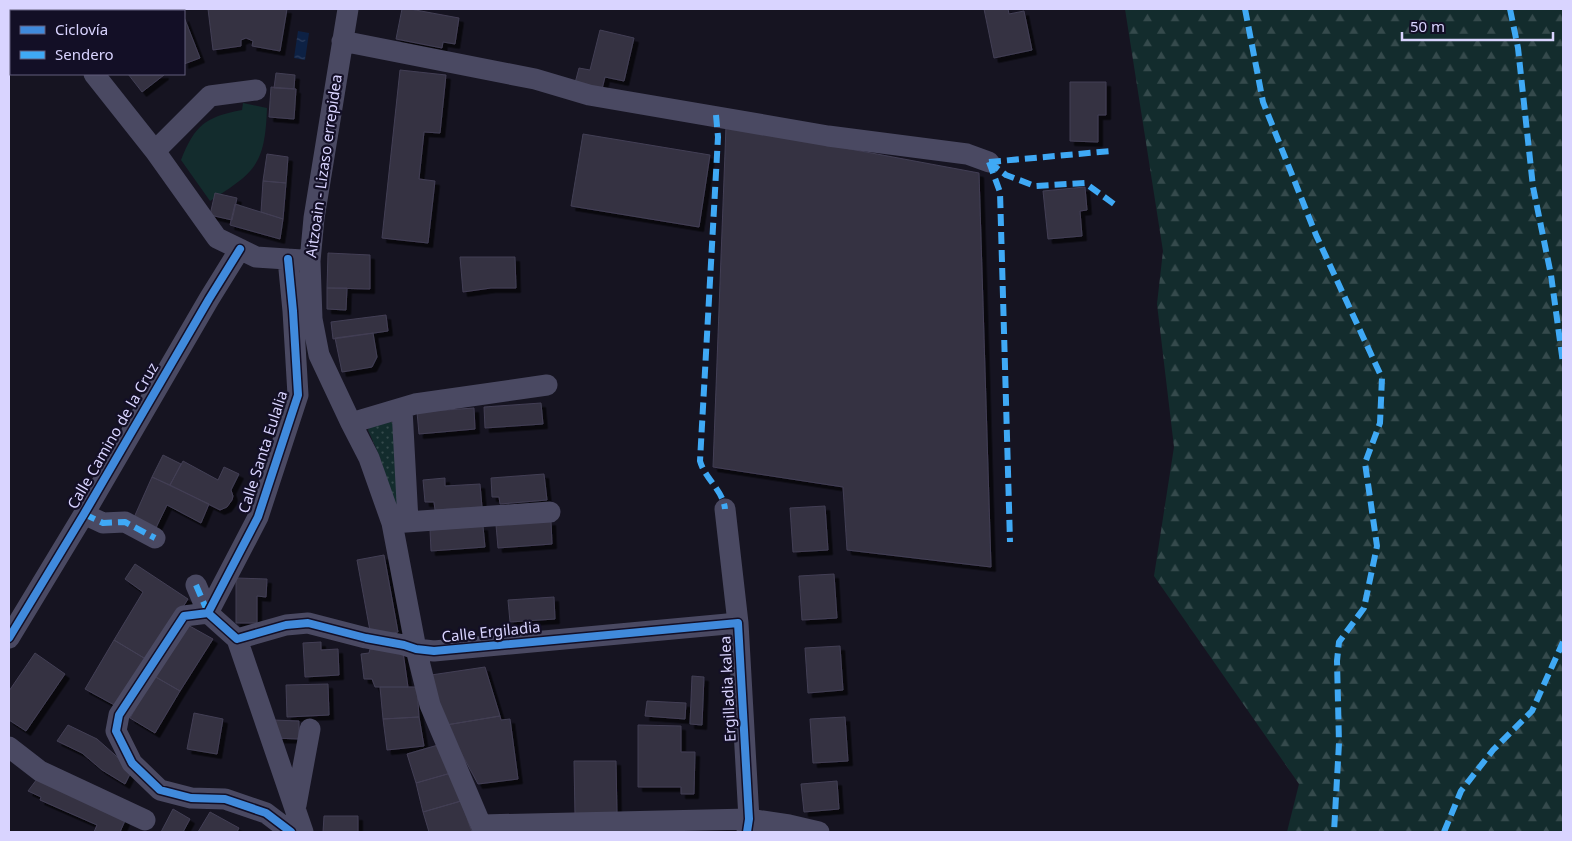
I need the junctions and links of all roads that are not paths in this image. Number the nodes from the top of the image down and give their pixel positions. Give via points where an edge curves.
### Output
1 (348, 9) edge
2 (342, 41) junction
3 (95, 75) edge
4 (256, 90) dead end
5 (155, 151) junction
6 (989, 162) dead end
7 (240, 249) junction
8 (288, 259) junction
9 (310, 260) junction
10 (547, 385) dead end
11 (402, 409) junction
12 (351, 423) junction
13 (725, 509) dead end
14 (550, 512) dead end
15 (84, 514) junction
16 (400, 522) junction
17 (155, 538) dead end
18 (196, 585) dead end
19 (208, 613) junction
20 (738, 623) junction
21 (9, 638) edge
22 (570, 638) joint
23 (237, 639) junction
24 (416, 649) junction
25 (310, 729) dead end
26 (9, 746) edge
27 (160, 790) junction
28 (296, 808) junction
29 (141, 826) edge
30 (748, 826) edge
31 (483, 829) edge
32 (291, 832) edge
33 (303, 832) edge
34 (819, 832) edge

1 - 2 street, Aitzoain - Lizaso errepidea
2 - 6 street via 535,79 589,95 828,136 967,154
2 - 9 street, Aitzoain - Lizaso errepidea
3 - 5 street
4 - 5 street via 210,96
5 - 7 street via 217,238
7 - 8 street via 256,257
7 - 15 street, Calle Camino de la Cruz
8 - 9 street
8 - 19 street, Calle Santa Eulalia via 298,395 258,517
9 - 12 street, Aitzoain - Lizaso errepidea via 312,319 320,355
10 - 11 street via 415,404
11 - 12 street
11 - 16 street
12 - 16 street, Aitzoain - Lizaso errepidea
13 - 20 street, Ergilladia kalea
14 - 16 street
15 - 17 street via 103,523 124,522
15 - 21 street, Calle Camino de la Cruz
16 - 24 street, Aitzoain - Lizaso errepidea
18 - 19 street
19 - 23 street
19 - 27 street via 184,616 119,715 116,731 132,763
20 - 22 street, Ergilladia kalea
20 - 30 street, Ergilladia kalea
22 - 24 street, Calle Ergiladia via 434,651
23 - 24 street via 286,625 308,623
23 - 28 street
24 - 31 street, Aitzoain - Lizaso errepidea via 430,705
25 - 28 street
26 - 29 street via 40,771
27 - 29 street
27 - 32 street via 191,798 225,799 266,813
28 - 33 street
30 - 31 street
30 - 34 street via 789,825

